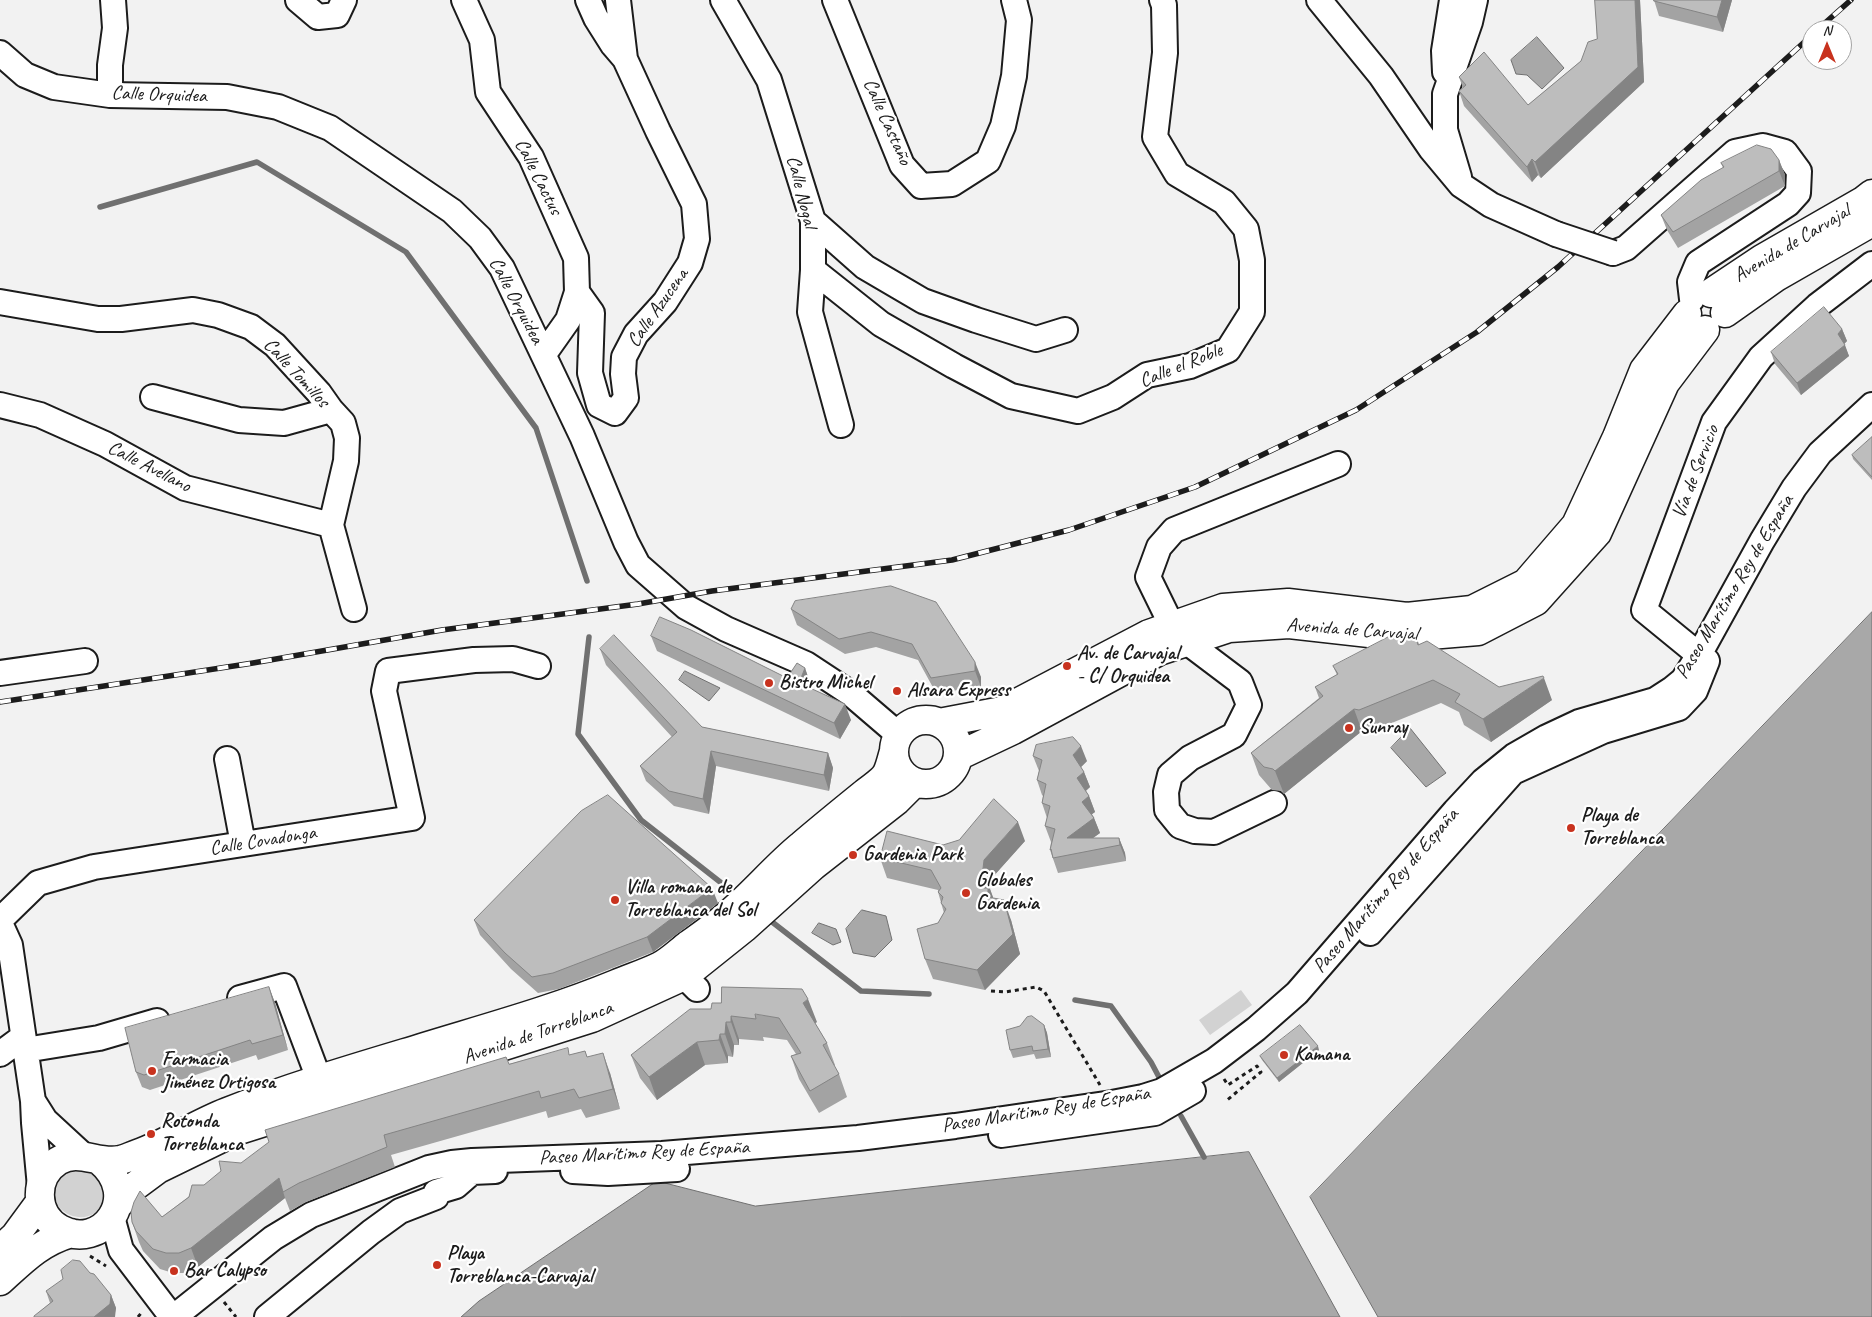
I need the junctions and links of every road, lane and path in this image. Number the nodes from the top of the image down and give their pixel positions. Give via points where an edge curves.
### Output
1 (113, 0) edge
2 (298, 0) edge
3 (344, 0) edge
4 (464, 0) edge
5 (588, 0) edge
6 (618, 0) edge
7 (723, 0) edge
8 (835, 0) edge
9 (1014, 0) edge
10 (1162, 0) edge
11 (1319, 0) edge
12 (1452, 0) edge
13 (1475, 0) edge
14 (0, 53) edge
15 (626, 59) junction
16 (1446, 94) junction
17 (110, 95) junction
18 (1461, 185) junction
19 (1872, 194) edge
20 (813, 221) junction
21 (1872, 222) edge
22 (1872, 264) edge
23 (813, 270) junction
24 (577, 292) junction
25 (0, 302) edge
26 (1704, 310) junction
27 (1065, 330) dead end
28 (544, 354) junction
29 (153, 397) dead end
30 (0, 405) edge
31 (1872, 405) edge
32 (331, 410) junction
33 (840, 426) dead end
34 (1872, 426) edge
35 (1338, 464) dead end
36 (331, 526) junction
37 (354, 609) dead end
38 (1180, 634) junction
39 (1699, 655) junction
40 (85, 661) dead end
41 (538, 666) dead end
42 (0, 673) edge
43 (939, 723) junction
44 (896, 743) junction
45 (958, 756) junction
46 (228, 759) dead end
47 (915, 782) junction
48 (1274, 803) dead end
49 (243, 844) junction
50 (763, 897) junction
51 (0, 921) edge
52 (738, 921) junction
53 (990, 992) dead end
54 (219, 1004) edge
55 (182, 1014) edge
56 (24, 1044) junction
57 (0, 1054) edge
58 (1221, 1074) junction
59 (319, 1079) junction
60 (33, 1101) junction
61 (1226, 1101) dead end
62 (1112, 1102) junction
63 (91, 1158) junction
64 (40, 1194) junction
65 (115, 1211) junction
66 (80, 1240) junction
67 (0, 1250) edge
68 (116, 1259) junction
69 (0, 1281) edge
70 (139, 1307) dead end
71 (138, 1317) edge
72 (173, 1317) edge
73 (267, 1317) edge

1 - 17 street via 115,28
2 - 3 street via 318,16 338,15
4 - 24 street, Calle Cactus via 482,40 488,92 531,157 576,258
5 - 15 street, Calle Azucena via 613,45
6 - 15 street
7 - 20 street, Calle Nogal via 769,80
8 - 9 street, Calle Castaño via 902,165 922,186 952,184 988,161 1003,126 1014,76 1020,20
10 - 23 street, Calle el Roble via 1165,53 1155,137 1177,174 1224,202 1246,229 1252,260 1252,312 1228,350 1190,366 1147,375 1113,397 1078,412 1010,396 954,366 881,324
11 - 18 street via 1381,76 1431,149
12 - 16 street via 1444,51
13 - 16 street
14 - 17 street, Calle Orquidea via 25,75 54,87
15 - 24 street, Calle Azucena via 694,204 697,239 690,263 666,302 636,334 624,357 626,398 615,413 599,405 590,373 592,313
16 - 18 street via 1445,130
17 - 28 street, Calle Orquidea via 227,97 278,107 330,128 452,212 480,238 502,268
18 - 26 street, bridge via 1491,206 1556,234 1613,253 1626,248 1735,152 1763,146 1785,152 1799,170 1798,193 1788,204 1698,262 1690,282
19 - 26 main road, Avenida de Carvajal via 1762,259
20 - 23 street, Calle Nogal
20 - 27 street via 865,267 923,301 1036,339
21 - 26 main road, Avenida de Carvajal via 1776,277
22 - 39 street, Vía de Servicio via 1761,357 1714,422 1644,610
23 - 33 street, Calle Nogal via 810,312
24 - 28 street, Calle Cactus via 568,320
25 - 32 street, Calle Tomillos via 98,319 192,310 218,315 251,327 275,345
26 - 38 main road, Avenida de Carvajal via 1665,383 1597,533 1536,601 1478,631 1405,637 1289,624
28 - 44 street, Calle Orquidea via 638,565 686,607 726,629 806,664 850,693
29 - 32 street via 239,420 284,423
30 - 36 street, Calle Avellano via 40,415 105,444 185,488
31 - 39 street, Paseo Marítimo Rey de España via 1820,453 1794,488
32 - 36 street, Calle Tomillos via 343,423 347,438 346,461
34 - 58 street via 1816,482 1706,661 1695,692 1679,708 1603,732 1513,772 1309,1002
35 - 38 street via 1174,530 1159,547 1148,577
36 - 37 street, Calle Tomillos
38 - 43 main road, Avenida de Carvajal via 1149,634 1002,712
38 - 45 main road, Avenida de Carvajal via 1159,652
38 - 48 street via 1240,682 1249,705 1234,735 1190,758 1170,775 1166,792 1167,810 1180,826 1214,832
39 - 62 street, Paseo Marítimo Rey de España via 1683,680 1655,700 1579,722 1514,756 1455,811 1297,993 1256,1029 1214,1061 1162,1091 1143,1098
40 - 42 street
41 - 49 street, Calle Covadonga via 512,659 474,660 388,671 384,691 412,818
43 - 44 main road via 931,720 912,723
43 - 45 main road via 954,737
44 - 47 main road via 895,761 899,770
44 - 50 main road, Avenida de Torreblanca via 886,776 796,850
45 - 47 main road via 950,773 942,780 924,784
46 - 49 street
47 - 50 main road, Avenida de Torreblanca via 896,801 813,866
49 - 51 street, Calle Covadonga via 94,867 38,882
50 - 52 main road, Avenida de Torreblanca
51 - 56 street via 10,945
52 - 59 main road, Avenida de Torreblanca via 661,966 582,998
52 - 65 main road, Avenida de Torreblanca via 690,982 592,1018 236,1131 158,1169 131,1189
53 - 62 path via 1036,987 1044,991
54 - 59 street via 284,986
55 - 56 street via 99,1038
56 - 57 street
56 - 60 street
58 - 61 path via 1228,1085 1257,1066 1262,1072
58 - 73 street via 1155,1113 926,1146 608,1173 540,1169 472,1172 456,1186 436,1192 436,1197 400,1211
59 - 63 main road, Avenida de Torreblanca via 225,1112 148,1150 120,1160
60 - 63 street via 45,1120
60 - 64 street
62 - 72 street, Paseo Marítimo Rey de España via 858,1138 662,1154 472,1161 429,1168 311,1215 273,1238
63 - 64 main road via 71,1156 51,1166 44,1176
63 - 65 main road via 110,1169 116,1180 119,1192
64 - 66 main road via 44,1213 51,1222
64 - 67 main road via 15,1236
65 - 66 main road via 99,1228
65 - 68 street
66 - 68 street
66 - 68 path
66 - 69 main road via 54,1238 31,1252
68 - 72 street
70 - 71 path via 142,1312

